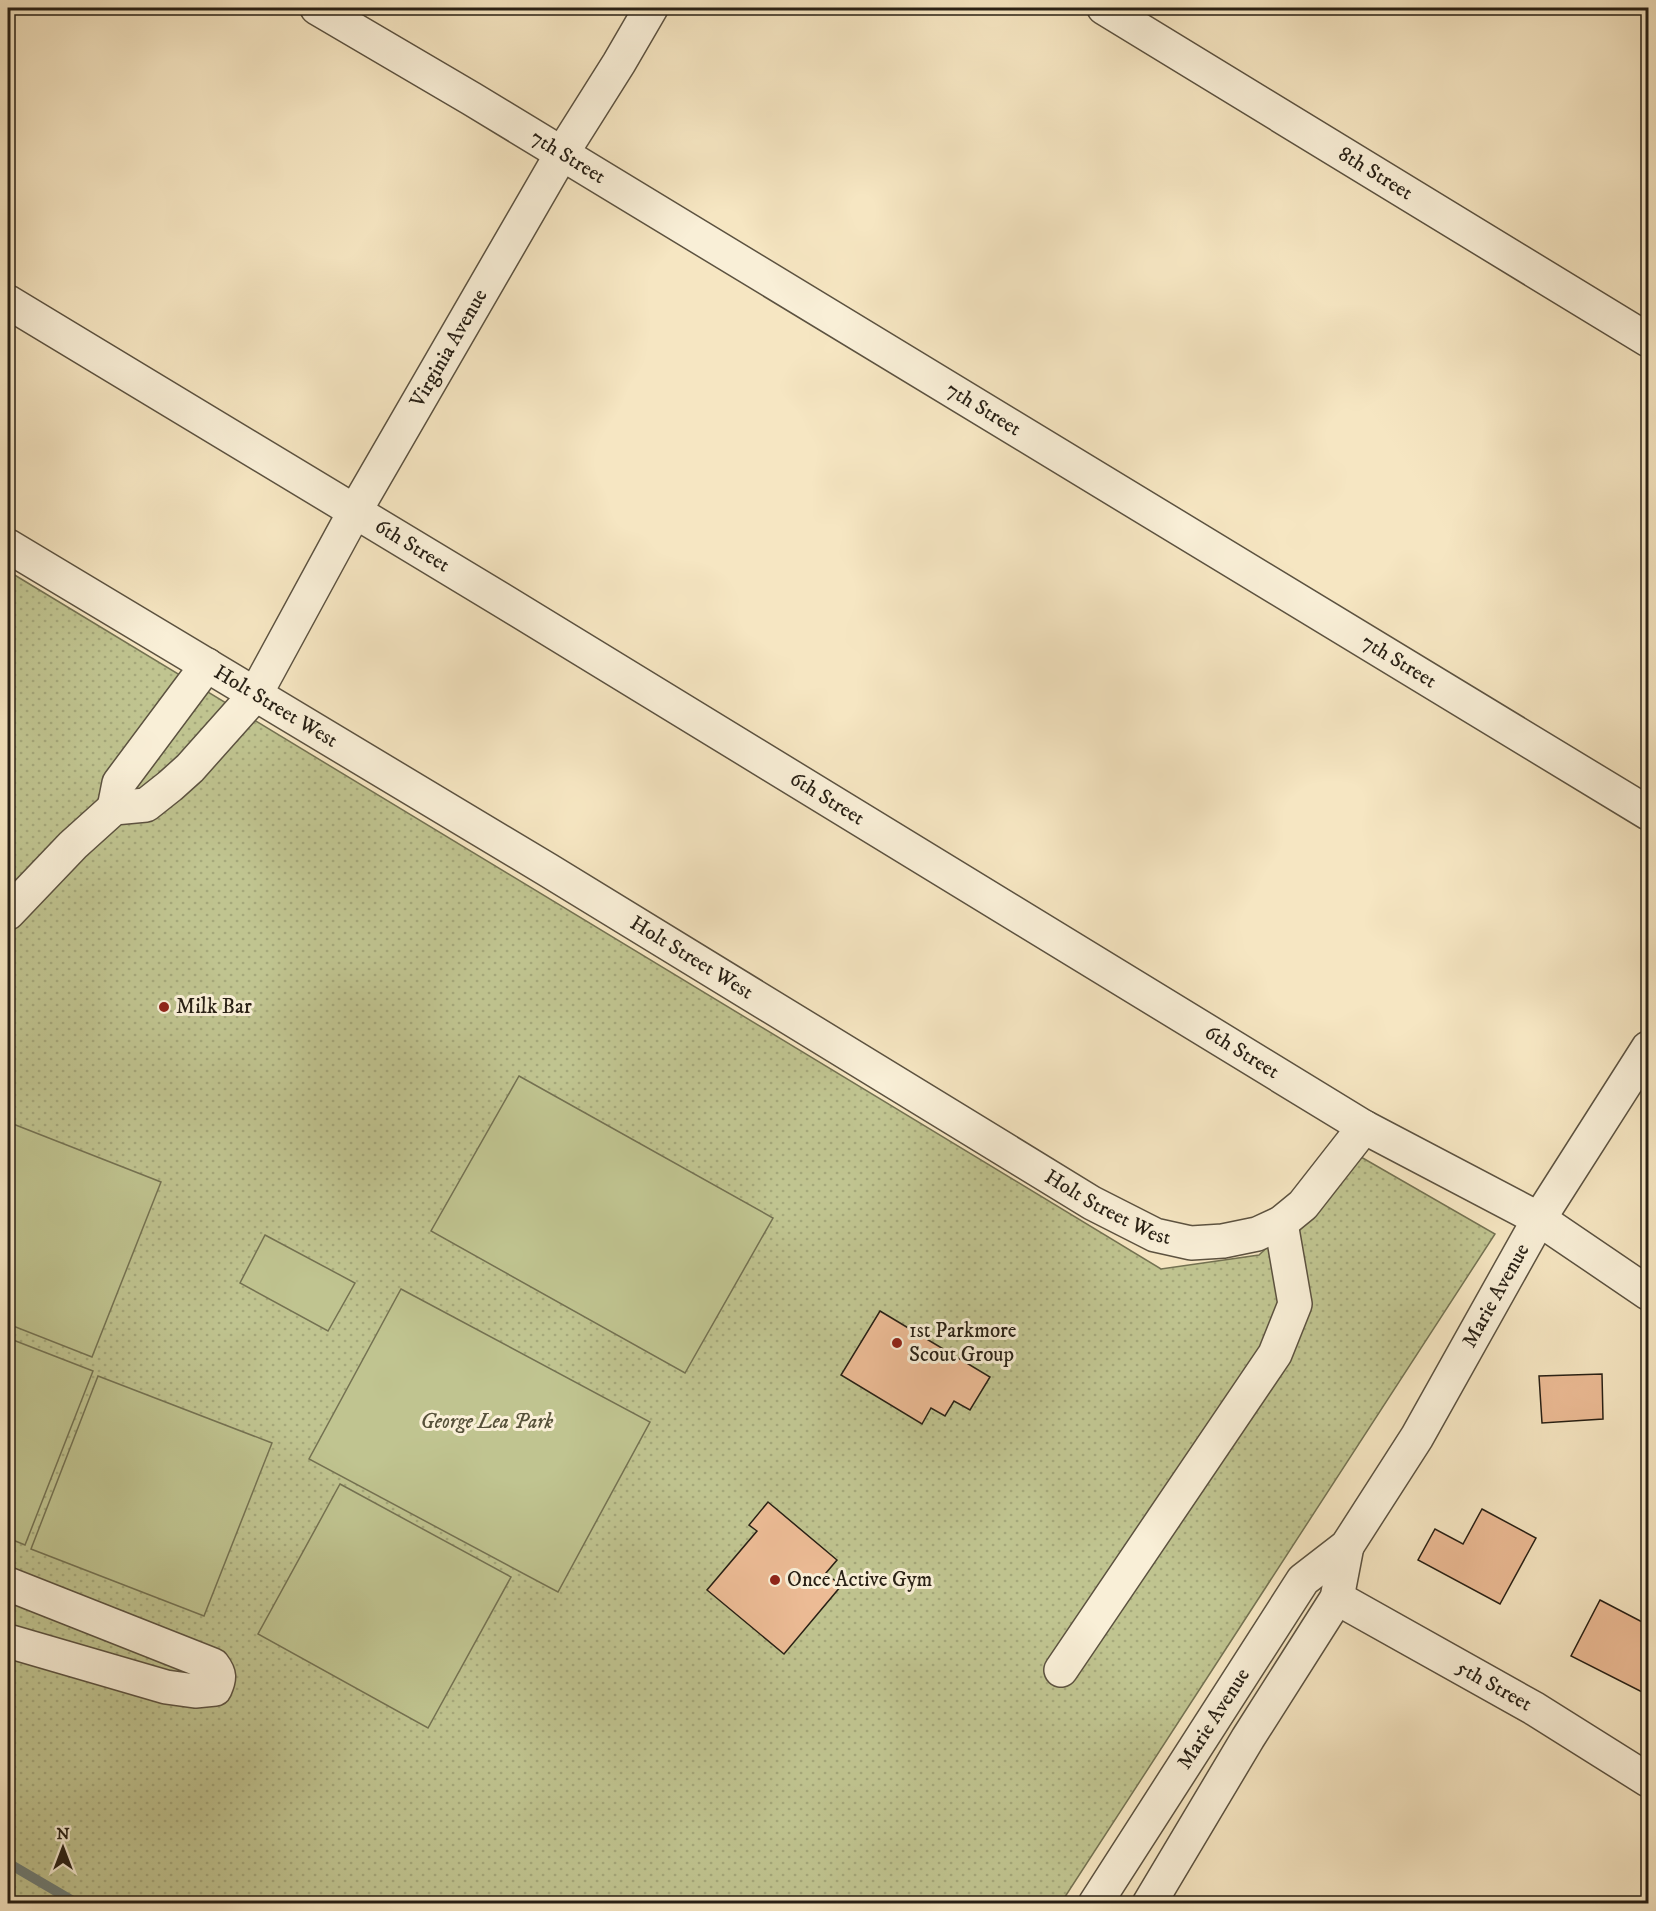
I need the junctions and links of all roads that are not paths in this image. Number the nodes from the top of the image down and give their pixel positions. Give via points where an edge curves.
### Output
1 (317, 8) edge
2 (651, 8) edge
3 (1104, 8) edge
4 (561, 155) junction
5 (8, 302) edge
6 (1648, 340) edge
7 (355, 511) junction
8 (8, 546) edge
9 (207, 665) junction
10 (255, 694) junction
11 (114, 808) junction
12 (1648, 813) edge
13 (8, 913) edge
14 (1648, 1048) edge
15 (1364, 1127) junction
16 (1539, 1219) junction
17 (1281, 1223) junction
18 (1648, 1293) edge
19 (1347, 1546) junction
20 (8, 1584) edge
21 (1337, 1598) junction
22 (8, 1641) edge
23 (1061, 1670) dead end
24 (1648, 1780) edge
25 (1095, 1904) edge
26 (1149, 1904) edge

1 - 4 street, 7th Street
2 - 4 street, Virginia Avenue
3 - 6 street, 8th Street
4 - 7 street, Virginia Avenue
4 - 12 street, 7th Street
5 - 7 street, 6th Street
7 - 10 street, Virginia Avenue
7 - 15 street, 6th Street
8 - 9 street, Holt Street West
9 - 10 street, Holt Street West
9 - 11 street via 119,783
10 - 11 street, Virginia Avenue via 170,786 146,805
10 - 17 street, Holt Street West via 1092,1203 1155,1235 1191,1243 1257,1234
11 - 13 street
14 - 16 street, Marie Avenue
15 - 16 street, 6th Street
15 - 17 street, Holt Street West via 1302,1205
16 - 18 street, 6th Street
16 - 19 street, Marie Avenue via 1417,1437
17 - 23 street via 1295,1304 1275,1354
19 - 21 street, Marie Avenue
19 - 25 street, Marie Avenue via 1303,1580
20 - 22 street via 213,1665 219,1680 215,1689 166,1687
21 - 24 street, 5th Street via 1535,1709
21 - 26 street, Marie Avenue

